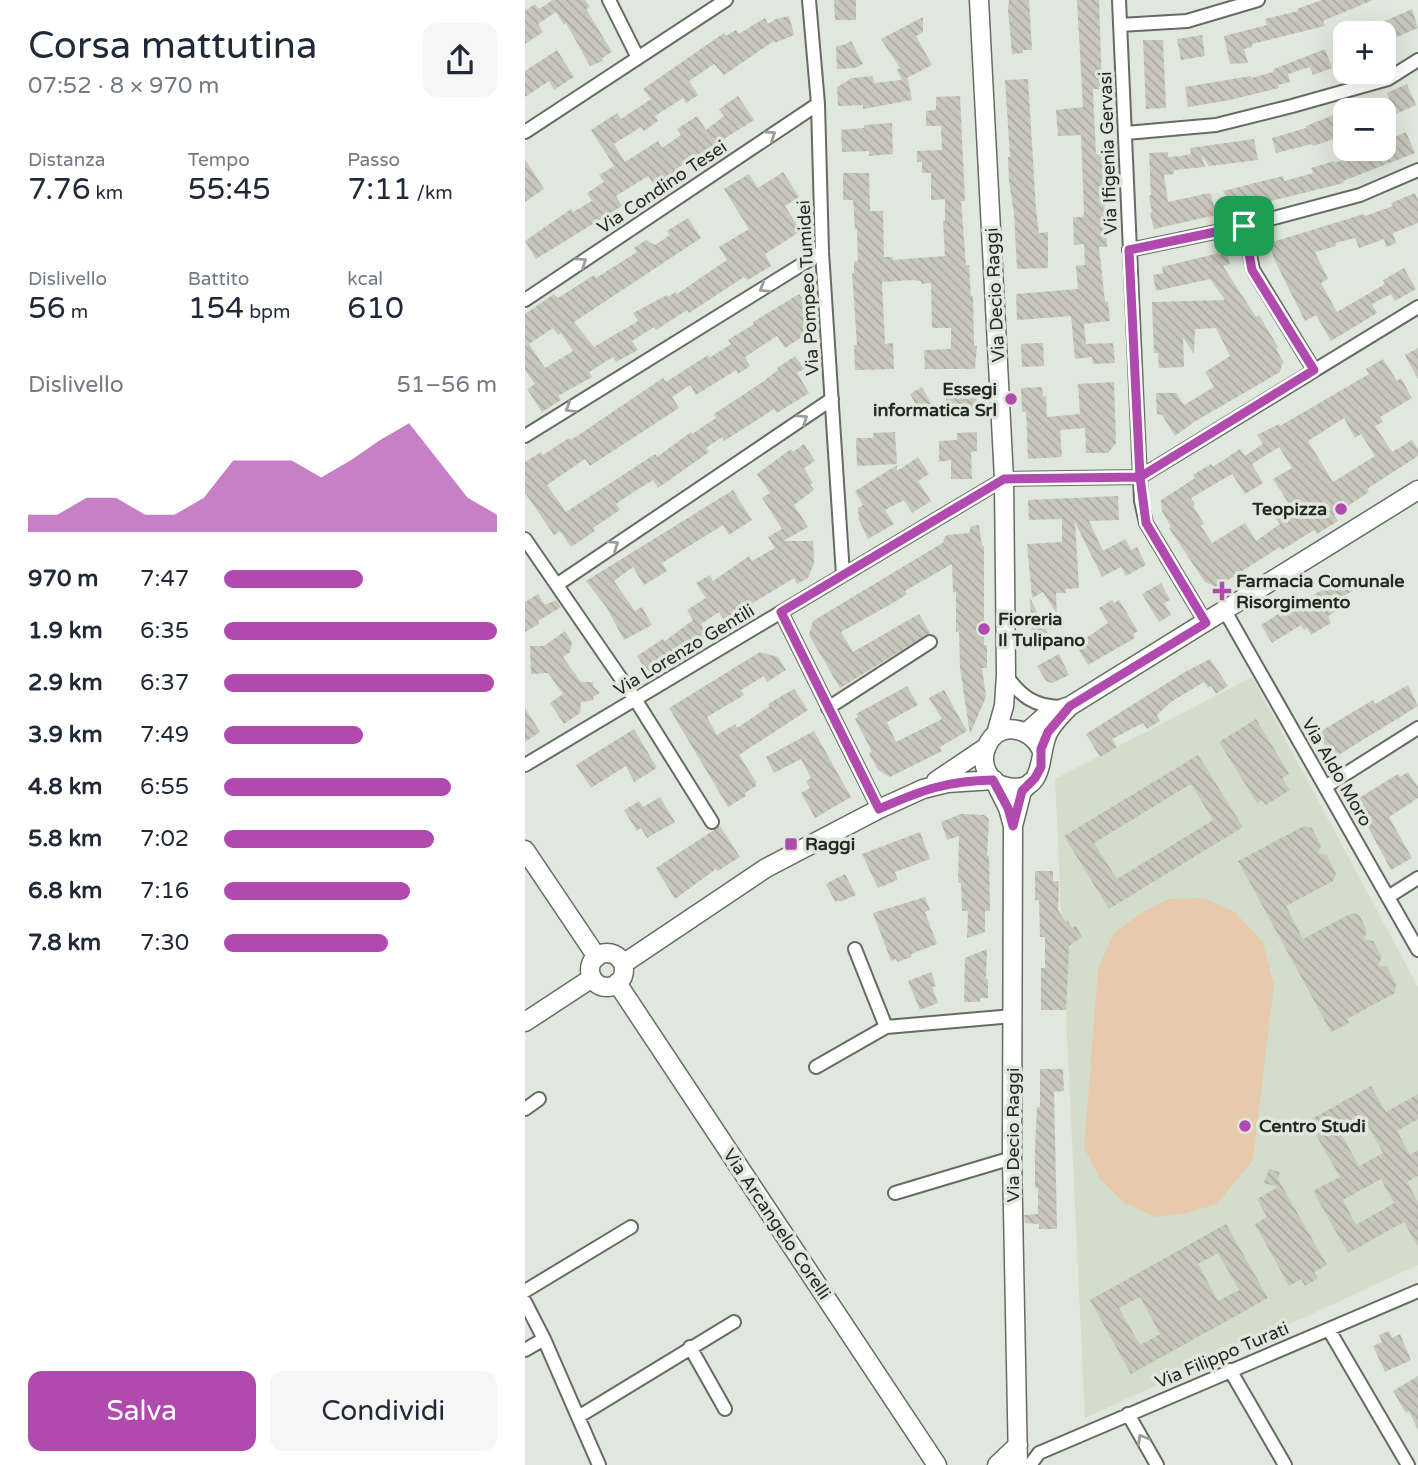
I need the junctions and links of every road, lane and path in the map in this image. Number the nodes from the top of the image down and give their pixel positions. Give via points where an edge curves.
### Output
1 (609, 0) edge
2 (726, 0) edge
3 (809, 0) edge
4 (979, 0) edge
5 (1119, 0) edge
6 (1258, 0) edge
7 (1120, 26) junction
8 (638, 58) junction
9 (1418, 60) edge
10 (818, 104) junction
11 (525, 132) edge
12 (1126, 133) junction
13 (1418, 170) edge
14 (1244, 226) junction
15 (1129, 250) junction
16 (822, 252) junction
17 (525, 300) edge
18 (1418, 307) edge
19 (1314, 370) junction
20 (832, 399) junction
21 (525, 436) edge
22 (1140, 477) junction
23 (1004, 479) junction
24 (1418, 490) edge
25 (525, 539) edge
26 (843, 575) junction
27 (558, 584) junction
28 (1225, 611) junction
29 (781, 612) junction
30 (1206, 623) junction
31 (930, 642) dead end
32 (1006, 675) junction
33 (635, 699) junction
34 (1070, 706) junction
35 (828, 708) junction
36 (1418, 728) edge
37 (1022, 731) junction
38 (991, 741) junction
39 (1041, 749) junction
40 (525, 765) edge
41 (993, 780) junction
42 (1031, 782) junction
43 (1325, 787) junction
44 (923, 789) junction
45 (879, 809) junction
46 (712, 822) dead end
47 (1013, 826) junction
48 (525, 850) edge
49 (1418, 878) edge
50 (1388, 897) junction
51 (855, 949) dead end
52 (1418, 950) edge
53 (597, 957) junction
54 (622, 964) junction
55 (592, 978) junction
56 (617, 983) junction
57 (1013, 1016) junction
58 (525, 1022) edge
59 (886, 1027) junction
60 (816, 1067) dead end
61 (540, 1099) dead end
62 (525, 1108) edge
63 (1012, 1157) junction
64 (895, 1193) dead end
65 (631, 1227) dead end
66 (525, 1291) edge
67 (1418, 1291) edge
68 (525, 1302) edge
69 (734, 1322) dead end
70 (1329, 1330) junction
71 (544, 1339) junction
72 (690, 1347) junction
73 (525, 1350) edge
74 (1230, 1370) junction
75 (725, 1409) dead end
76 (1128, 1414) junction
77 (578, 1417) junction
78 (1018, 1444) junction
79 (1039, 1452) junction
80 (597, 1464) edge
81 (937, 1465) edge
82 (997, 1465) edge
83 (1018, 1465) edge
84 (1030, 1465) edge
85 (1157, 1465) edge
86 (1285, 1465) edge
87 (1408, 1465) edge

1 - 8 street
2 - 8 street
3 - 10 street, Via Pompeo Tumidei
4 - 23 street, Via Decio Raggi
5 - 7 street, Via Ifigenia Gervasi
6 - 7 street via 1187,21
7 - 12 street, Via Ifigenia Gervasi
8 - 11 street
9 - 12 street via 1388,79 1229,122
10 - 16 street, Via Pompeo Tumidei
17 -> 10 street, Via Condino Tesei
12 - 15 street, Via Ifigenia Gervasi
13 - 14 street via 1360,195
14 - 15 street
14 - 19 street via 1252,270
15 - 22 street, Via Ifigenia Gervasi
16 - 20 street, Via Pompeo Tumidei
16 -> 21 street
18 - 19 street
19 - 22 street
20 - 26 street, Via Pompeo Tumidei
27 -> 20 street
22 - 23 street
22 - 30 street, Via Ifigenia Gervasi via 1146,523
23 - 26 street, Via Lorenzo Gentili
23 - 32 street, Via Decio Raggi
24 - 28 street
25 - 27 street
26 - 29 street, Via Lorenzo Gentili
27 - 33 street
28 - 30 street
28 - 43 street, Via Aldo Moro
29 - 33 street, Via Lorenzo Gentili
29 - 35 street
30 - 34 street
31 - 35 street
32 - 34 street via 1031,701
32 - 37 street, Via Decio Raggi
32 - 38 street, Via Decio Raggi via 1004,706
33 - 40 street, Via Lorenzo Gentili
33 - 46 street
34 - 37 street
34 - 39 street via 1048,732
35 - 45 street
36 - 43 street
37 - 38 street via 1003,731
37 - 39 street, Via Decio Raggi via 1036,739
38 - 41 street, Via Decio Raggi via 985,768
38 - 44 street
39 - 42 street, Via Decio Raggi via 1041,767
41 - 42 street via 1012,788
41 - 44 street
41 - 47 street, Via Decio Raggi
42 - 47 street, Via Decio Raggi via 1022,791
43 - 50 street, Via Aldo Moro
44 - 45 street
45 - 54 street via 766,868
47 - 57 street, Via Decio Raggi
48 - 53 street
49 - 50 street
50 - 52 street, Via Aldo Moro
51 - 59 street
53 - 54 street via 611,954
53 - 55 street via 591,964
54 - 56 street via 623,974
55 - 56 street via 601,985
55 - 58 street
56 - 81 street, Via Arcangelo Corelli
57 - 59 street
57 - 63 street, Via Decio Raggi
59 - 60 street
61 - 62 street
63 - 64 street
63 - 78 street, Via Decio Raggi
65 - 66 street
67 - 70 street, Via Filippo Turati
68 - 71 street
69 - 72 street
70 - 74 street, Via Filippo Turati
70 - 87 street
71 - 73 street
71 - 77 street
72 - 75 street
72 - 77 street
74 - 76 street, Via Filippo Turati
74 - 86 street
76 - 79 street, Via Filippo Turati
85 -> 76 street
77 - 80 street
78 - 79 street
78 - 82 street
78 - 83 street, Via Decio Raggi
79 - 84 street

